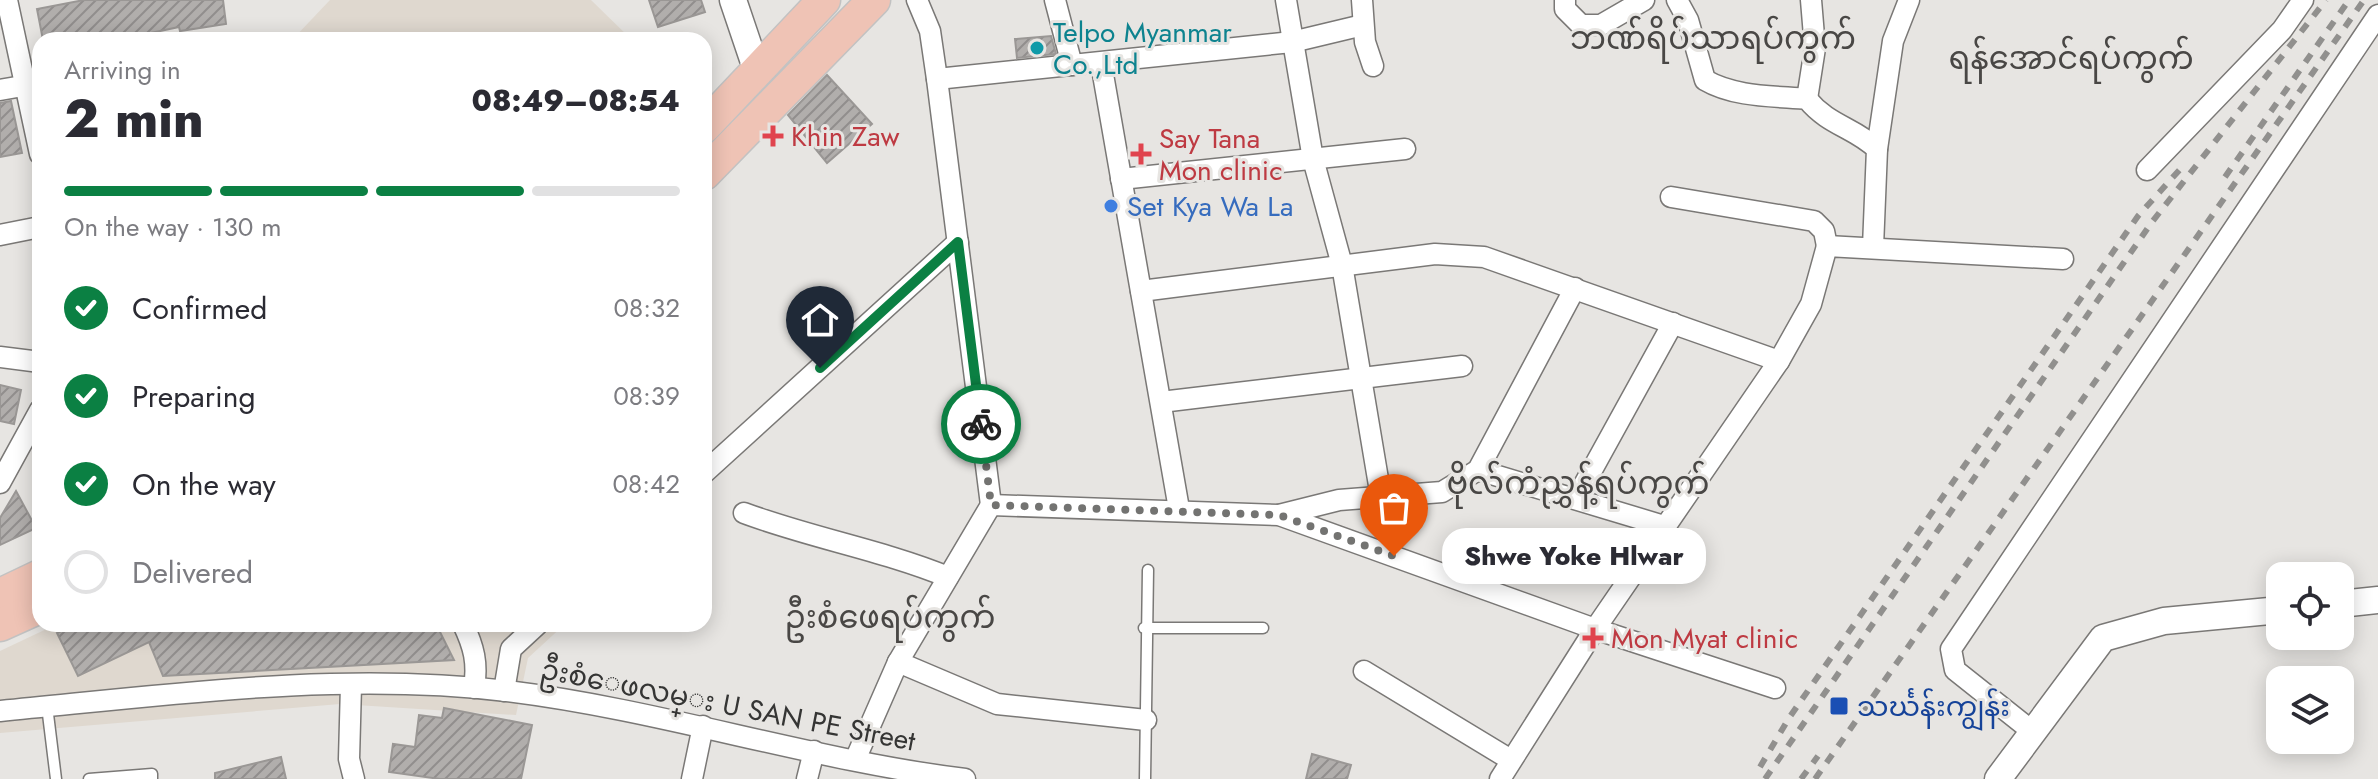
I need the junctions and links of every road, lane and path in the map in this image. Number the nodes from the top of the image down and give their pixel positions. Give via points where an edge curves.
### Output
1 (7, 0) edge
2 (733, 0) edge
3 (824, 0) edge
4 (874, 0) edge
5 (917, 0) edge
6 (1055, 0) edge
7 (1286, 0) edge
8 (1362, 0) edge
9 (1565, 0) edge
10 (1644, 0) edge
11 (1677, 0) edge
12 (1811, 0) edge
13 (1909, 0) edge
14 (2303, 0) edge
15 (2378, 15) edge
16 (1363, 25) junction
17 (1292, 42) junction
18 (1101, 63) junction
19 (1072, 65) junction
20 (1373, 66) dead end
21 (757, 71) junction
22 (937, 79) junction
23 (32, 84) edge
24 (0, 90) edge
25 (784, 93) junction
26 (1807, 99) junction
27 (712, 119) edge
28 (1405, 149) dead end
29 (1877, 149) junction
30 (712, 154) edge
31 (1313, 159) junction
32 (2147, 170) dead end
33 (1121, 179) junction
34 (1671, 197) dead end
35 (32, 229) edge
36 (0, 235) edge
37 (958, 242) junction
38 (1827, 246) junction
39 (1873, 247) junction
40 (2063, 259) dead end
41 (1342, 265) junction
42 (1575, 288) junction
43 (1141, 291) junction
44 (1673, 323) junction
45 (0, 357) edge
46 (32, 361) edge
47 (1779, 361) junction
48 (1462, 366) dead end
49 (1363, 378) junction
50 (1161, 402) junction
51 (32, 425) edge
52 (712, 466) edge
53 (1478, 470) junction
54 (0, 483) edge
55 (1381, 497) junction
56 (1576, 499) junction
57 (991, 505) junction
58 (1179, 509) junction
59 (744, 513) dead end
60 (1279, 515) junction
61 (1664, 526) junction
62 (1148, 570) dead end
63 (948, 577) junction
64 (32, 580) edge
65 (0, 595) edge
66 (2378, 600) edge
67 (2354, 603) edge
68 (32, 611) edge
69 (2266, 611) edge
70 (0, 625) edge
71 (1144, 628) junction
72 (1263, 628) dead end
73 (1595, 629) junction
74 (467, 632) edge
75 (529, 632) edge
76 (898, 662) junction
77 (1364, 671) dead end
78 (351, 685) junction
79 (474, 688) junction
80 (1775, 688) dead end
81 (504, 691) junction
82 (47, 706) junction
83 (0, 711) edge
84 (1146, 720) junction
85 (703, 726) junction
86 (2033, 732) junction
87 (814, 751) junction
88 (855, 760) junction
89 (1511, 760) junction
90 (56, 779) edge
91 (89, 779) edge
92 (152, 779) edge
93 (354, 779) edge
94 (692, 779) edge
95 (807, 779) edge
96 (965, 779) edge
97 (1145, 779) edge
98 (1500, 779) edge
99 (1998, 779) edge

1 - 23 street
2 - 21 street
3 - 21 main road
4 - 25 main road
5 - 22 street via 930,31
6 - 19 street
7 - 17 street
8 - 16 street
9 - 10 street via 1565,9 1581,25 1601,25
11 - 26 street via 1705,80 1732,90
12 - 26 street via 1815,48
13 - 29 street via 1893,41
14 - 32 street via 2282,30
15 - 86 street via 1951,649 1955,670
16 - 17 street
16 - 20 street
17 - 18 street
17 - 31 street
18 - 19 street
18 - 33 street
19 - 22 street
21 - 25 main road
21 - 27 main road
22 - 37 street
23 - 24 street
25 - 30 main road
26 - 29 street via 1829,120
28 - 31 street
29 - 39 street
31 - 33 street
31 - 41 street
33 - 43 street
34 - 38 street via 1814,221 1824,231
35 - 36 street
37 - 52 street
37 - 57 street
38 - 39 street
38 - 47 street via 1811,304
39 - 40 street
41 - 42 street via 1435,254 1484,257
41 - 43 street
41 - 49 street
42 - 44 street
42 - 53 street
43 - 50 street
44 - 47 street
44 - 56 street
45 - 46 street
47 - 61 street
48 - 49 street
49 - 50 street
49 - 55 street
50 - 58 street
51 - 54 street
53 - 55 street via 1442,492
53 - 56 street
55 - 60 street via 1339,500
56 - 61 street
57 - 58 street
57 - 63 street
58 - 60 street
59 - 63 street
60 - 73 street
61 - 73 street
62 - 71 lane
63 - 76 street
64 - 65 main road
66 - 67 street
68 - 70 main road
69 - 86 street via 2164,621 2103,638
71 - 72 lane
71 - 84 lane
73 - 80 street
73 - 89 street
74 - 79 street via 475,650
75 - 81 street via 511,649
76 - 84 street via 997,704
76 - 88 street
77 - 89 street
78 - 79 street, ဦးစံေဖလမ္း U SAN PE Street
78 - 82 street, ဦးစံေဖလမ္း U SAN PE Street
78 - 93 street via 349,759
79 - 81 street, ဦးစံေဖလမ္း U SAN PE Street
81 - 85 street, ဦးစံေဖလမ္း U SAN PE Street via 602,704
82 - 83 street, ဦးစံေဖလမ္း U SAN PE Street
82 - 90 lane
84 - 97 lane
85 - 87 street, ဦးစံေဖလမ္း U SAN PE Street
85 - 94 street
86 - 99 street
87 - 88 street, ဦးစံေဖလမ္း U SAN PE Street
87 - 95 street
88 - 96 street, ဦးစံေဖလမ္း U SAN PE Street
89 - 98 street
91 - 92 lane via 152,774

